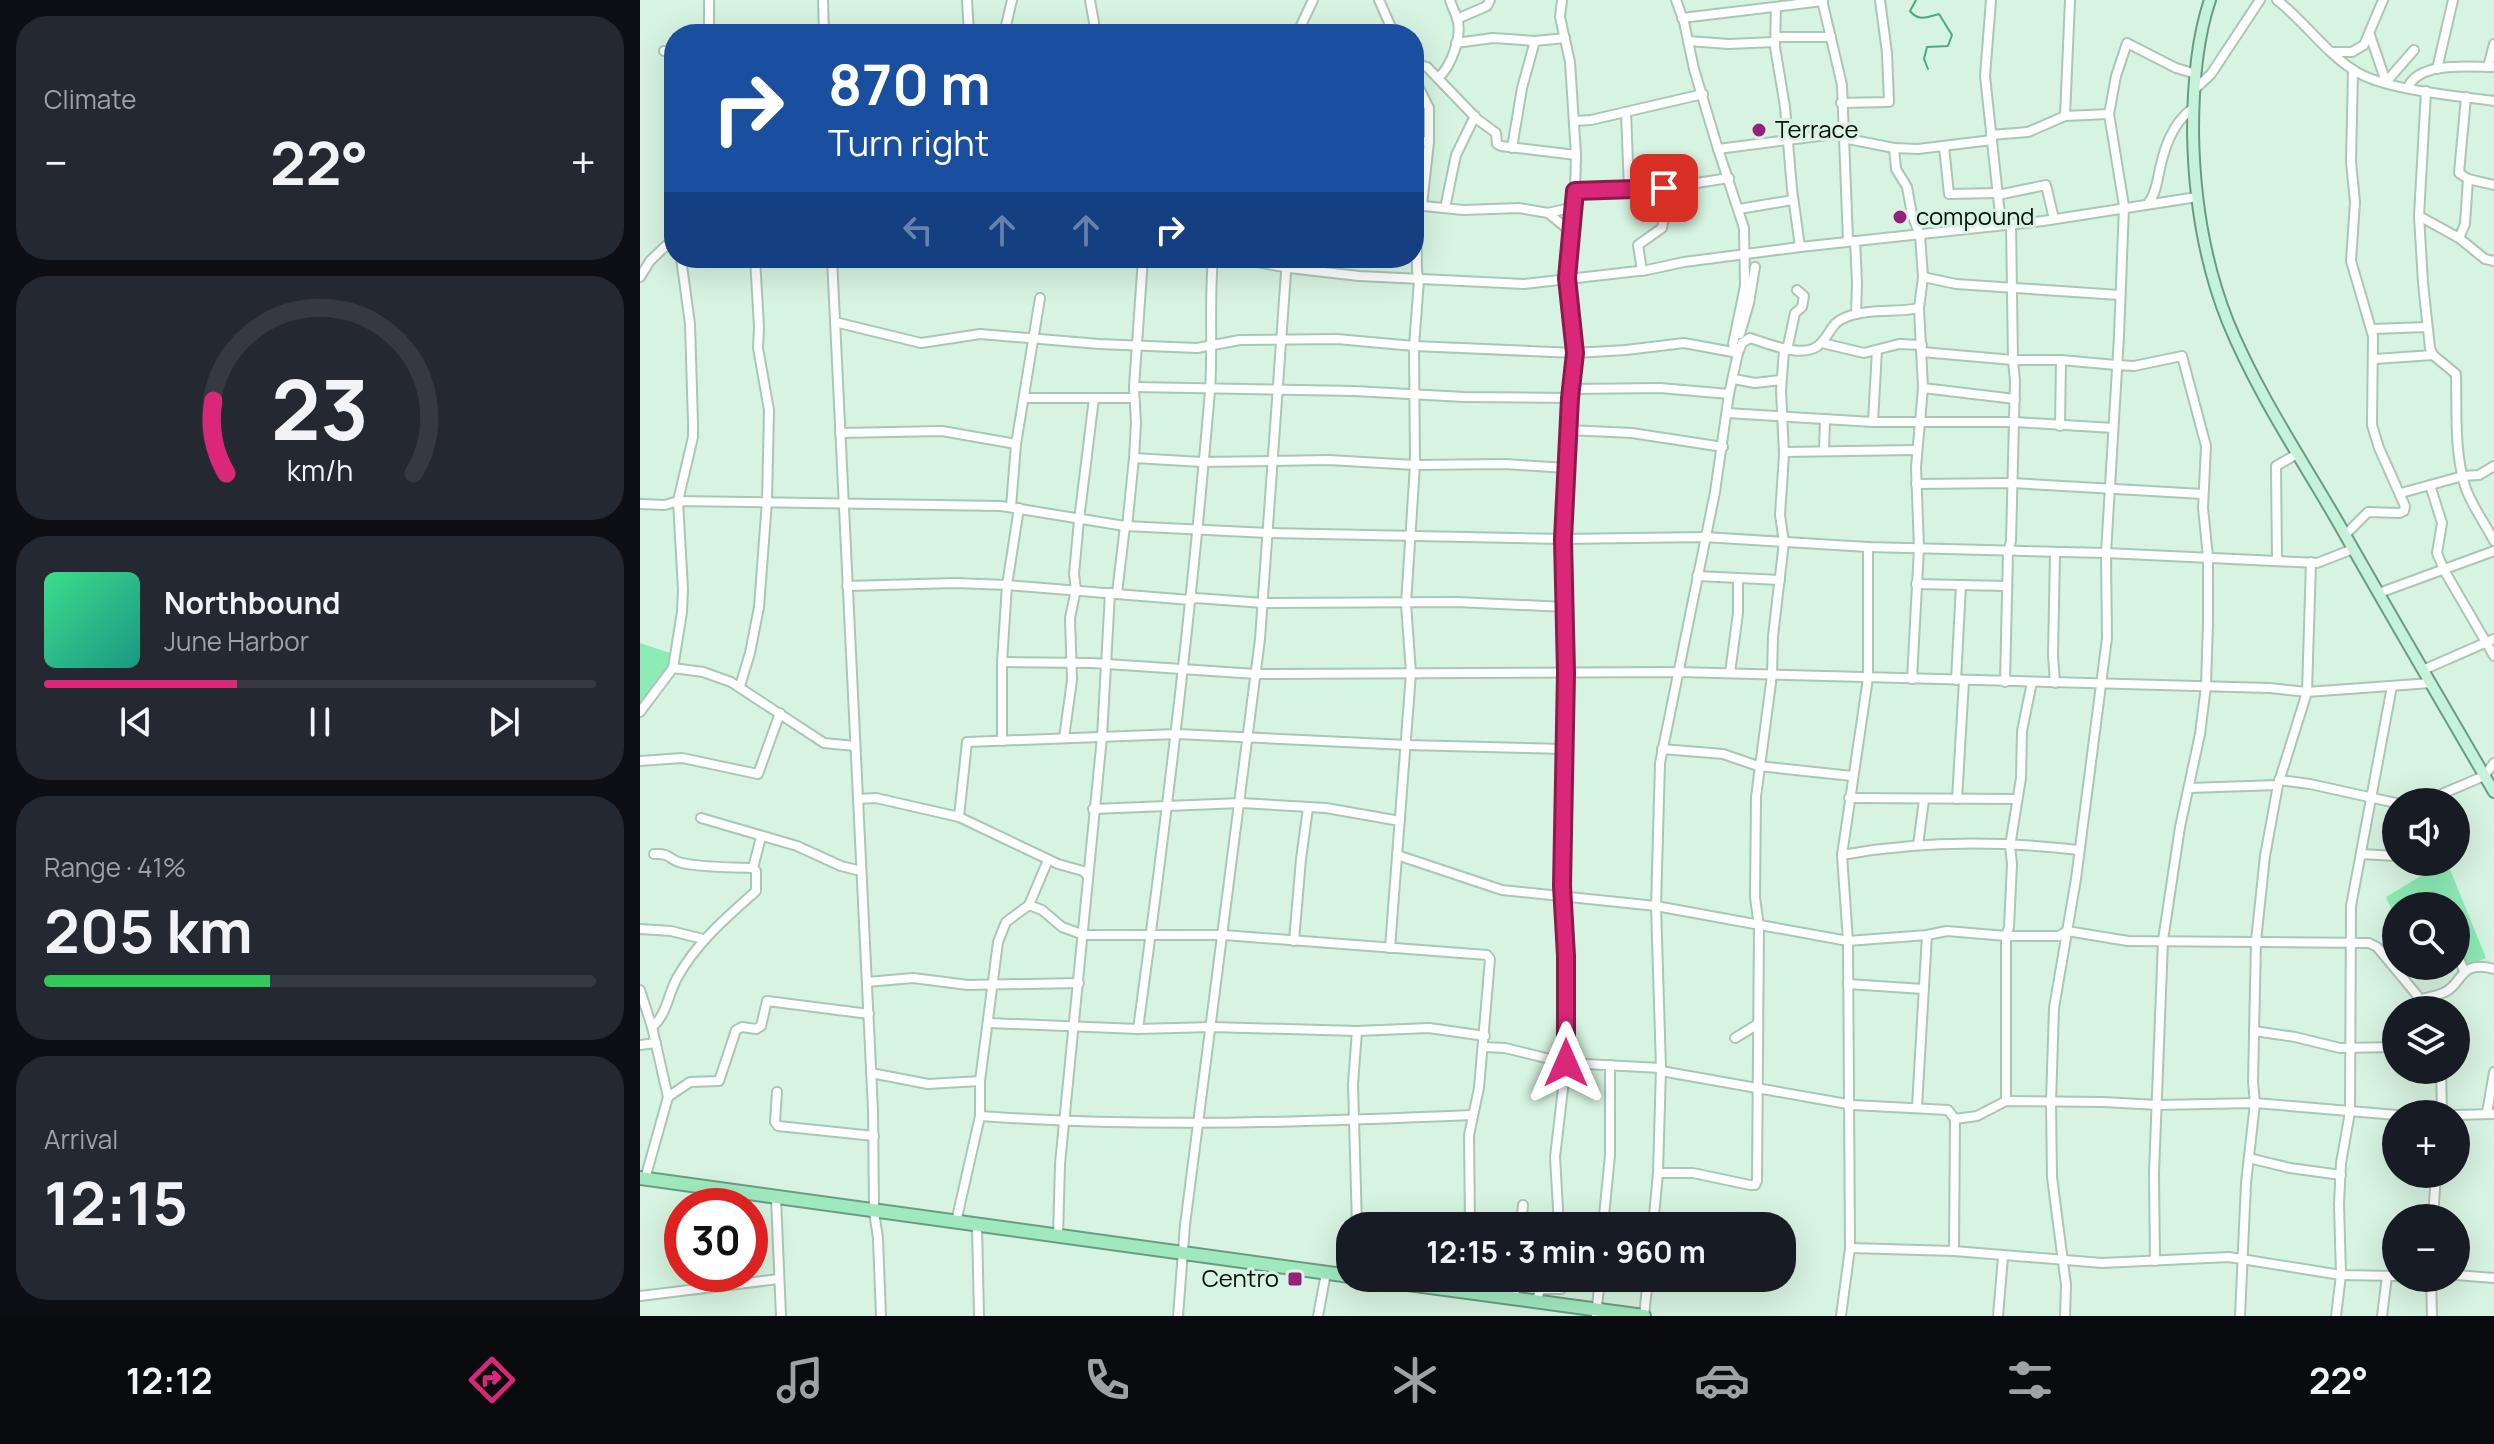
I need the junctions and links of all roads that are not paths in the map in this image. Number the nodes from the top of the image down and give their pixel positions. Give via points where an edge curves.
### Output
1 (709, 0) edge
2 (823, 0) edge
3 (967, 0) edge
4 (1012, 0) edge
5 (1090, 0) edge
6 (1313, 0) edge
7 (1379, 0) edge
8 (1450, 0) edge
9 (1490, 0) edge
10 (1562, 0) edge
11 (1676, 0) edge
12 (1880, 0) edge
13 (1991, 0) edge
14 (2070, 0) edge
15 (2210, 0) edge
16 (2260, 0) edge
17 (2277, 0) edge
18 (2383, 0) edge
19 (2453, 0) edge
20 (1822, 1) edge
21 (1773, 5) edge
22 (1682, 18) junction
23 (1457, 19) junction
24 (709, 24) edge
25 (824, 24) edge
26 (968, 24) edge
27 (1006, 24) edge
28 (1094, 24) edge
29 (1302, 24) edge
30 (1390, 24) edge
31 (2370, 35) junction
32 (1831, 37) junction
33 (1565, 38) junction
34 (1776, 39) junction
35 (1535, 41) junction
36 (1688, 41) junction
37 (1456, 43) junction
38 (2494, 44) edge
39 (2414, 50) dead end
40 (2332, 52) junction
41 (1424, 66) edge
42 (2491, 67) edge
43 (2437, 69) junction
44 (2353, 70) junction
45 (2196, 74) junction
46 (1438, 78) junction
47 (2386, 82) junction
48 (2408, 87) junction
49 (2195, 89) junction
50 (2426, 91) junction
51 (1703, 94) junction
52 (2466, 97) junction
53 (1424, 98) edge
54 (2494, 101) edge
55 (1841, 103) junction
56 (2193, 108) junction
57 (1626, 112) junction
58 (2109, 114) junction
59 (1475, 116) junction
60 (2065, 116) junction
61 (1574, 121) junction
62 (1843, 136) junction
63 (1991, 137) junction
64 (1424, 141) edge
65 (1789, 141) junction
66 (1429, 142) junction
67 (1944, 147) junction
68 (1512, 148) junction
69 (1894, 148) junction
70 (1718, 149) junction
71 (1576, 155) junction
72 (1424, 168) edge
73 (1729, 178) junction
74 (2468, 179) junction
75 (2494, 185) edge
76 (1662, 188) junction
77 (1629, 189) junction
78 (1575, 191) junction
79 (1998, 194) junction
80 (2197, 197) junction
81 (1793, 200) junction
82 (2148, 203) junction
83 (1424, 206) edge
84 (2124, 206) junction
85 (1574, 207) junction
86 (1445, 208) junction
87 (1739, 209) junction
88 (1548, 213) junction
89 (2419, 216) junction
90 (2054, 219) junction
91 (2006, 224) junction
92 (1570, 231) junction
93 (1920, 235) junction
94 (2459, 238) junction
95 (1851, 241) junction
96 (1800, 247) junction
97 (664, 248) edge
98 (1745, 255) junction
99 (2494, 261) edge
100 (1755, 267) dead end
101 (682, 268) edge
102 (756, 268) edge
103 (832, 268) edge
104 (1142, 268) edge
105 (1213, 268) edge
106 (1288, 268) edge
107 (1327, 268) edge
108 (1417, 268) edge
109 (1642, 271) junction
110 (640, 277) edge
111 (1923, 277) junction
112 (1567, 278) junction
113 (1419, 280) junction
114 (2012, 288) junction
115 (1797, 290) dead end
116 (2119, 295) junction
117 (1040, 298) dead end
118 (1919, 308) junction
119 (1856, 314) junction
120 (835, 322) junction
121 (2427, 327) junction
122 (2372, 329) junction
123 (1035, 338) junction
124 (1281, 339) junction
125 (1742, 343) junction
126 (1822, 343) junction
127 (1212, 344) junction
128 (1136, 346) junction
129 (1414, 346) junction
130 (1922, 349) junction
131 (1785, 350) junction
132 (1877, 350) junction
133 (1575, 353) junction
134 (1738, 353) junction
135 (2433, 355) junction
136 (2375, 359) junction
137 (2013, 360) junction
138 (2061, 360) junction
139 (2116, 365) junction
140 (1734, 379) junction
141 (1781, 380) junction
142 (1134, 387) junction
143 (1923, 388) junction
144 (1210, 390) junction
145 (1278, 391) junction
146 (1571, 394) junction
147 (1729, 394) junction
148 (1413, 395) junction
149 (1025, 398) junction
150 (1094, 398) junction
151 (1133, 398) junction
152 (2015, 399) junction
153 (1727, 413) junction
154 (1783, 419) junction
155 (1825, 419) junction
156 (1873, 422) junction
157 (2015, 422) junction
158 (1921, 423) junction
159 (2060, 426) junction
160 (2113, 428) junction
161 (1568, 430) junction
162 (840, 433) junction
163 (1016, 444) junction
164 (1723, 447) junction
165 (1824, 450) junction
166 (1916, 450) junction
167 (1784, 452) junction
168 (2297, 454) junction
169 (1134, 458) junction
170 (1274, 460) junction
171 (1202, 462) junction
172 (1415, 465) junction
173 (2494, 466) edge
174 (1566, 468) junction
175 (2463, 476) junction
176 (2012, 483) junction
177 (1916, 484) junction
178 (2430, 485) junction
179 (2110, 488) junction
180 (2401, 493) junction
181 (2203, 494) junction
182 (678, 501) junction
183 (767, 501) junction
184 (640, 504) edge
185 (843, 504) junction
186 (1015, 508) junction
187 (1079, 520) junction
188 (1126, 526) junction
189 (1197, 530) junction
190 (1268, 533) junction
191 (1412, 535) junction
192 (2345, 535) junction
193 (1704, 537) junction
194 (1563, 539) junction
195 (2494, 541) edge
196 (1784, 542) junction
197 (1868, 547) junction
198 (1919, 548) junction
199 (2353, 549) junction
200 (2494, 551) edge
201 (2008, 552) junction
202 (2055, 553) junction
203 (2106, 553) junction
204 (2208, 557) junction
205 (2277, 560) junction
206 (2311, 562) junction
207 (2444, 570) junction
208 (1697, 576) junction
209 (1738, 578) junction
210 (1780, 580) junction
211 (1916, 584) junction
212 (1007, 585) junction
213 (1961, 585) junction
214 (847, 586) junction
215 (2007, 586) junction
216 (1076, 589) junction
217 (1114, 593) junction
218 (2379, 593) junction
219 (1190, 600) junction
220 (1263, 603) junction
221 (1406, 604) junction
222 (1566, 607) junction
223 (2490, 641) edge
224 (2494, 656) edge
225 (1002, 662) junction
226 (1072, 663) junction
227 (1106, 665) junction
228 (673, 668) junction
229 (2423, 670) junction
230 (1183, 671) junction
231 (1679, 672) junction
232 (1411, 673) junction
233 (1566, 673) junction
234 (1730, 673) junction
235 (1256, 674) junction
236 (1772, 675) junction
237 (1868, 678) junction
238 (1912, 679) junction
239 (1960, 680) junction
240 (2005, 682) junction
241 (2032, 682) junction
242 (2055, 683) junction
243 (2431, 683) junction
244 (2100, 684) junction
245 (740, 686) junction
246 (2206, 686) junction
247 (2392, 686) junction
248 (2307, 692) junction
249 (640, 712) edge
250 (780, 713) junction
251 (1177, 734) junction
252 (1102, 737) junction
253 (1064, 738) junction
254 (1249, 738) junction
255 (1002, 741) junction
256 (1407, 745) junction
257 (855, 746) junction
258 (1565, 749) junction
259 (1662, 749) junction
260 (640, 761) edge
261 (2494, 763) edge
262 (1758, 766) junction
263 (1852, 776) junction
264 (2484, 776) junction
265 (2278, 783) junction
266 (2189, 788) junction
267 (2456, 788) edge
268 (2494, 792) edge
269 (2371, 797) junction
270 (1849, 798) junction
271 (858, 799) junction
272 (1957, 799) junction
273 (2017, 799) junction
274 (1924, 800) junction
275 (2382, 800) edge
276 (1241, 803) junction
277 (1167, 804) junction
278 (1308, 808) junction
279 (1093, 809) junction
280 (959, 817) junction
281 (701, 818) dead end
282 (1400, 821) junction
283 (761, 837) junction
284 (1918, 845) junction
285 (2010, 846) junction
286 (2079, 850) junction
287 (654, 854) dead end
288 (2361, 854) junction
289 (1397, 855) junction
290 (1842, 855) junction
291 (2382, 855) edge
292 (1048, 860) junction
293 (753, 868) junction
294 (861, 871) junction
295 (1087, 875) junction
296 (1564, 897) junction
297 (1029, 905) junction
298 (1656, 906) junction
299 (1759, 927) junction
300 (640, 929) edge
301 (2067, 931) junction
302 (1084, 935) junction
303 (1224, 935) junction
304 (1927, 935) junction
305 (1151, 936) junction
306 (2006, 936) junction
307 (703, 939) junction
308 (2163, 940) junction
309 (1294, 941) junction
310 (1848, 941) junction
311 (2256, 941) junction
312 (2349, 943) junction
313 (1390, 948) junction
314 (2494, 969) edge
315 (2470, 970) edge
316 (2456, 980) edge
317 (867, 982) junction
318 (1079, 983) junction
319 (993, 984) junction
320 (1848, 984) junction
321 (1923, 989) junction
322 (640, 990) edge
323 (2416, 996) edge
324 (2432, 996) edge
325 (869, 1014) junction
326 (989, 1023) junction
327 (1758, 1024) junction
328 (652, 1027) junction
329 (1075, 1027) junction
330 (1212, 1027) junction
331 (1138, 1029) junction
332 (1357, 1031) junction
333 (2254, 1031) junction
334 (1485, 1036) junction
335 (1735, 1038) dead end
336 (656, 1043) junction
337 (640, 1045) edge
338 (1484, 1047) junction
339 (2349, 1047) junction
340 (2382, 1047) edge
341 (1566, 1063) junction
342 (1610, 1065) junction
343 (1661, 1069) junction
344 (2494, 1072) edge
345 (871, 1073) junction
346 (980, 1081) junction
347 (1757, 1089) junction
348 (777, 1092) dead end
349 (668, 1097) junction
350 (2006, 1101) junction
351 (2051, 1102) junction
352 (2255, 1103) junction
353 (1849, 1105) junction
354 (2158, 1105) junction
355 (1917, 1107) junction
356 (2350, 1112) junction
357 (2382, 1114) edge
358 (2491, 1114) edge
359 (1473, 1115) junction
360 (2470, 1115) edge
361 (980, 1116) junction
362 (1955, 1119) junction
363 (1356, 1120) junction
364 (1066, 1123) junction
365 (1199, 1124) junction
366 (874, 1136) junction
367 (2249, 1158) junction
368 (1658, 1173) junction
369 (2341, 1175) junction
370 (642, 1178) edge
371 (776, 1198) junction
372 (1523, 1205) dead end
373 (874, 1212) junction
374 (1356, 1212) edge
375 (1470, 1212) edge
376 (1522, 1212) edge
377 (1558, 1212) edge
378 (1604, 1212) edge
379 (1654, 1212) edge
380 (956, 1222) junction
381 (977, 1226) junction
382 (1058, 1237) junction
383 (1850, 1248) junction
384 (1954, 1251) junction
385 (1182, 1253) junction
386 (2003, 1257) junction
387 (2242, 1258) junction
388 (2061, 1259) junction
389 (2155, 1261) junction
390 (1326, 1273) junction
391 (1336, 1274) edge
392 (2341, 1275) junction
393 (2382, 1276) edge
394 (2470, 1276) edge
395 (2494, 1278) edge
396 (779, 1279) junction
397 (1465, 1292) edge
398 (1515, 1292) edge
399 (1539, 1292) edge
400 (1598, 1292) edge
401 (1647, 1292) edge
402 (2387, 1292) edge
403 (2431, 1292) edge
404 (1472, 1293) joint
405 (640, 1296) edge
406 (1514, 1298) junction
407 (1537, 1301) junction
408 (1596, 1313) edge
409 (781, 1316) edge
410 (881, 1316) edge
411 (979, 1316) edge
412 (1178, 1316) edge
413 (1318, 1316) edge
414 (1644, 1316) edge
415 (1841, 1316) edge
416 (1998, 1316) edge
417 (2065, 1316) edge
418 (2240, 1316) edge
419 (2336, 1316) edge
420 (2382, 1316) edge
421 (2432, 1316) edge

1 - 24 street
2 - 25 street
3 - 26 street
4 - 27 street
5 - 28 street
6 - 29 street
7 - 30 street
8 - 23 street
9 - 23 street
10 - 33 street
11 - 22 street
12 - 55 street via 1890,99 1886,104
13 - 63 street via 1985,64
14 - 60 street
15 - 45 main road
16 - 49 street via 2211,74
17 - 40 street
18 - 31 street
19 - 43 street
20 - 21 street
20 - 32 street
21 - 22 street
21 - 34 street
22 - 36 street
23 - 37 street
31 - 40 street via 2359,50
31 - 47 street
32 - 34 street
32 - 55 street
33 - 35 street
33 - 61 street
34 - 36 street
34 - 65 street
35 - 37 street via 1493,38
35 - 68 street
36 - 51 street
37 - 46 street via 1447,70
38 - 42 street
39 - 47 street
40 - 44 street
41 - 46 street
42 - 43 street
43 - 48 street via 2415,76
44 - 47 street
44 - 122 street via 2351,261
45 - 49 main road
45 - 58 street via 2127,43
46 - 59 street
47 - 48 street
48 - 50 street
49 - 56 main road
50 - 52 street
50 - 89 street
51 - 57 street
51 - 70 street
52 - 54 street
52 - 74 street via 2458,167
53 - 66 street
55 - 62 street
56 - 80 main road
56 - 82 street via 2173,130
57 - 61 street
57 - 77 street
58 - 60 street
58 - 84 street
59 - 68 street via 1496,133 1497,144
59 - 86 street via 1456,155
60 - 63 street via 2028,132
61 - 71 street
62 - 65 street
62 - 69 street
62 - 95 street
63 - 67 street
63 - 79 street
64 - 66 street
65 - 70 street
65 - 81 street
66 - 72 street
67 - 69 street
67 - 79 street via 1949,194
68 - 71 street
69 - 93 street via 1896,169 1909,192
70 - 73 street
71 - 78 street
73 - 76 street
73 - 87 street
74 - 75 street
74 - 94 street
76 - 77 street
76 - 109 street via 1649,212 1665,213 1662,228 1638,245
77 - 78 street
78 - 85 street
79 - 90 street via 2046,185
79 - 91 street
80 - 82 street
80 - 168 main road via 2227,319
81 - 87 street
81 - 96 street
82 - 84 street
83 - 86 street
84 - 90 street
84 - 116 street
85 - 88 street
85 - 92 street
86 - 88 street
87 - 98 street
88 - 92 street
89 - 94 street
89 - 121 street
90 - 91 street
91 - 93 street
91 - 114 street
92 - 112 street
93 - 95 street
93 - 111 street
94 - 99 street
95 - 96 street
95 - 119 street
96 - 98 street
97 - 110 street
98 - 109 street
98 - 134 street via 1745,286 1733,344
100 - 125 street
101 - 182 street via 690,324 693,437
102 - 183 street via 758,348 769,410
103 - 120 street
104 - 128 street
105 - 127 street
106 - 124 street
107 - 113 street
108 - 113 street
109 - 112 street
111 - 114 street
111 - 118 street
112 - 113 street via 1514,285
112 - 133 street
113 - 129 street
114 - 116 street
114 - 137 street
115 - 131 street via 1804,296 1802,307 1795,313
116 - 139 street
117 - 123 street
118 - 119 street
118 - 130 street
119 - 126 street via 1833,324
120 - 123 street via 921,343 969,334
120 - 162 street
121 - 122 street
121 - 135 street
122 - 136 street
123 - 128 street
123 - 149 street
124 - 127 street
124 - 129 street
124 - 145 street
125 - 131 street via 1750,338
125 - 134 street
126 - 131 street
126 - 132 street via 1864,353
127 - 128 street
127 - 144 street
128 - 142 street
129 - 133 street
129 - 148 street
130 - 132 street via 1899,344
130 - 137 street
130 - 143 street
131 - 141 street
132 - 156 street
133 - 134 street via 1684,343
133 - 146 street
134 - 140 street
135 - 136 street
135 - 175 street via 2456,374
136 - 180 street via 2372,425
137 - 138 street
137 - 152 street
138 - 139 street
138 - 159 street
139 - 160 street
139 - 181 street via 2184,359 2204,433
140 - 141 street
140 - 147 street
141 - 154 street
142 - 144 street
142 - 151 street
143 - 152 street
143 - 158 street
144 - 145 street
144 - 171 street
145 - 148 street
145 - 170 street
146 - 147 street via 1660,388
146 - 148 street
146 - 161 street
147 - 153 street
148 - 172 street
149 - 150 street
149 - 163 street
150 - 151 street
150 - 187 street
151 - 169 street
152 - 157 street
153 - 154 street
153 - 164 street
154 - 155 street
154 - 167 street
155 - 156 street
155 - 165 street
156 - 158 street
157 - 158 street
157 - 159 street
157 - 176 street
158 - 166 street
159 - 160 street
160 - 179 street
161 - 164 street
161 - 174 street
162 - 163 street via 942,431
162 - 185 street
163 - 186 street
164 - 193 street
165 - 166 street
165 - 167 street
166 - 177 street
167 - 196 street
168 - 192 main road
168 - 205 street via 2275,469
169 - 171 street
169 - 188 street
170 - 171 street
170 - 172 street
170 - 190 street
171 - 189 street
172 - 174 street
172 - 191 street
173 - 175 street
174 - 194 street
175 - 178 street
175 - 195 street
176 - 177 street
176 - 179 street
176 - 201 street
177 - 198 street
178 - 180 street
178 - 207 street via 2441,514 2437,553
179 - 181 street
179 - 203 street
180 - 192 street via 2404,511 2368,512
181 - 204 street
182 - 183 street
182 - 184 street
182 - 228 street via 683,589
183 - 185 street
183 - 245 street via 759,607
185 - 186 street
185 - 214 street
186 - 187 street
186 - 212 street
187 - 188 street
187 - 216 street
188 - 189 street
188 - 217 street
189 - 190 street
189 - 219 street
190 - 191 street
190 - 220 street
191 - 194 street
191 - 221 street
192 - 199 main road
193 - 194 street
193 - 196 street
193 - 208 street
194 - 222 street
196 - 197 street
196 - 210 street
197 - 198 street
197 - 237 street
198 - 201 street
198 - 211 street
199 - 206 street
199 - 218 main road
200 - 207 street
201 - 202 street
201 - 215 street
202 - 203 street
202 - 242 street
203 - 204 street
203 - 244 street via 2108,619
204 - 205 street
204 - 246 street
205 - 206 street
206 - 248 street
207 - 218 street
207 - 223 street
208 - 209 street
208 - 231 street
209 - 210 street
209 - 234 street
210 - 236 street
211 - 213 street
211 - 238 street
212 - 214 street
212 - 216 street
212 - 225 street
213 - 215 street
213 - 239 street
214 - 257 street
215 - 240 street
216 - 217 street
216 - 226 street via 1069,629
217 - 219 street
217 - 227 street
218 - 229 main road
219 - 220 street
219 - 230 street
220 - 221 street
220 - 235 street
221 - 222 street
221 - 232 street
222 - 233 street
223 - 224 street
223 - 229 street
225 - 226 street
225 - 255 street
226 - 227 street
226 - 253 street
227 - 230 street
227 - 252 street
228 - 245 street
228 - 249 street
229 - 243 main road
230 - 235 street
230 - 251 street
231 - 233 street
231 - 234 street
231 - 259 street
232 - 233 street
232 - 235 street
232 - 256 street
233 - 258 street
234 - 236 street
235 - 254 street
236 - 237 street
236 - 262 street
237 - 238 street
237 - 263 street
238 - 239 street
239 - 240 street
239 - 272 street
240 - 241 street
241 - 242 street
241 - 273 street
242 - 244 street
243 - 247 street
243 - 264 main road
244 - 246 street
244 - 286 street
245 - 250 street
246 - 248 street
246 - 266 street
247 - 248 street
247 - 269 street
248 - 265 street
250 - 257 street via 824,743
250 - 260 street via 758,774 682,758
251 - 252 street
251 - 254 street
251 - 277 street
252 - 253 street
252 - 279 street
253 - 255 street
254 - 256 street
254 - 276 street
255 - 280 street via 966,743
256 - 258 street
256 - 282 street
257 - 271 street
258 - 296 street
259 - 262 street via 1723,754
259 - 298 street
261 - 264 street
262 - 263 street
262 - 299 street
263 - 270 street
264 - 267 street
264 - 268 main road
265 - 266 street
265 - 269 street
265 - 311 street
266 - 308 street
269 - 275 street
269 - 288 street
270 - 274 street
270 - 290 street
271 - 280 street via 876,798
271 - 294 street
272 - 273 street
272 - 274 street
273 - 285 street
274 - 284 street
276 - 277 street
276 - 278 street
276 - 303 street
277 - 279 street
277 - 305 street
278 - 282 street
278 - 309 street
279 - 295 street
280 - 292 street
281 - 283 street
282 - 289 street
283 - 293 street
283 - 294 street
284 - 285 street
284 - 290 street
285 - 286 street
285 - 306 street
286 - 301 street
287 - 293 street via 666,853 680,863
288 - 291 street
288 - 312 street
289 - 296 street via 1485,886
289 - 313 street
290 - 310 street
292 - 295 street
292 - 297 street
293 - 307 street via 756,891
294 - 317 street
295 - 302 street
296 - 298 street
296 - 341 street
297 - 302 street
297 - 319 street via 1001,932
298 - 299 street
298 - 343 street
299 - 310 street
299 - 327 street
300 - 307 street
301 - 306 street via 2059,936
301 - 308 street via 2114,940
301 - 351 street via 2054,1008
302 - 305 street
302 - 318 street
303 - 305 street
303 - 309 street
303 - 330 street
304 - 306 street via 1947,931
304 - 310 street
304 - 321 street
305 - 331 street
306 - 350 street
307 - 328 street
308 - 311 street
308 - 354 street
309 - 313 street
310 - 320 street
311 - 312 street
311 - 333 street
312 - 323 street via 2373,945
312 - 339 street
313 - 334 street via 1487,955
314 - 315 street
316 - 324 street via 2446,992
317 - 319 street via 913,978
317 - 325 street
318 - 319 street
318 - 329 street
319 - 326 street
320 - 321 street
320 - 353 street
321 - 355 street
322 - 328 street
325 - 345 street
325 - 349 street via 767,1001 761,1026 736,1030 719,1081 690,1082
326 - 329 street
326 - 346 street
327 - 335 street
327 - 347 street
328 - 336 street
329 - 331 street
329 - 364 street
330 - 331 street
330 - 332 street
330 - 365 street
332 - 334 street via 1429,1028
332 - 363 street
333 - 339 street
333 - 352 street
334 - 338 street
336 - 337 street
336 - 349 street
338 - 341 street
338 - 359 street
339 - 340 street
339 - 356 street
341 - 342 street
341 - 377 street via 1555,1165
342 - 343 street
342 - 378 street
343 - 347 street
343 - 368 street
344 - 358 street
345 - 346 street via 928,1084
345 - 366 street
346 - 361 street
347 - 353 street
347 - 368 street via 1755,1185 1693,1173
348 - 366 street via 778,1126
349 - 370 street
350 - 351 street
350 - 362 street via 1977,1116
351 - 354 street
351 - 388 street
352 - 354 street
352 - 356 street
352 - 367 street
353 - 355 street
353 - 383 street
354 - 389 street
355 - 362 street via 1948,1110
356 - 357 street
356 - 369 street
358 - 360 street
359 - 363 street
359 - 375 street
361 - 364 street
361 - 380 street
362 - 384 street
363 - 365 street
363 - 374 street
364 - 365 street
364 - 382 street
365 - 385 street
366 - 373 street
367 - 369 street
367 - 387 street
368 - 379 street
369 - 392 street
370 - 371 highway
371 - 373 highway
371 - 396 street
372 - 376 street
373 - 380 highway
373 - 410 street
380 - 381 highway
381 - 382 highway
381 - 411 street
382 - 385 highway
383 - 384 street
383 - 415 street
384 - 386 street
385 - 390 highway
385 - 412 street
386 - 388 street
386 - 416 street
387 - 389 street
387 - 392 street
387 - 418 street
388 - 389 street
388 - 417 street
390 - 391 highway
390 - 413 street
392 - 393 street
392 - 419 street
394 - 395 street
396 - 405 street
396 - 409 street
397 - 404 highway
398 - 406 street
399 - 407 street
400 - 408 street
401 - 414 street
402 - 420 street
403 - 421 street
404 - 406 highway
406 - 407 highway
407 - 408 highway
408 - 414 highway

